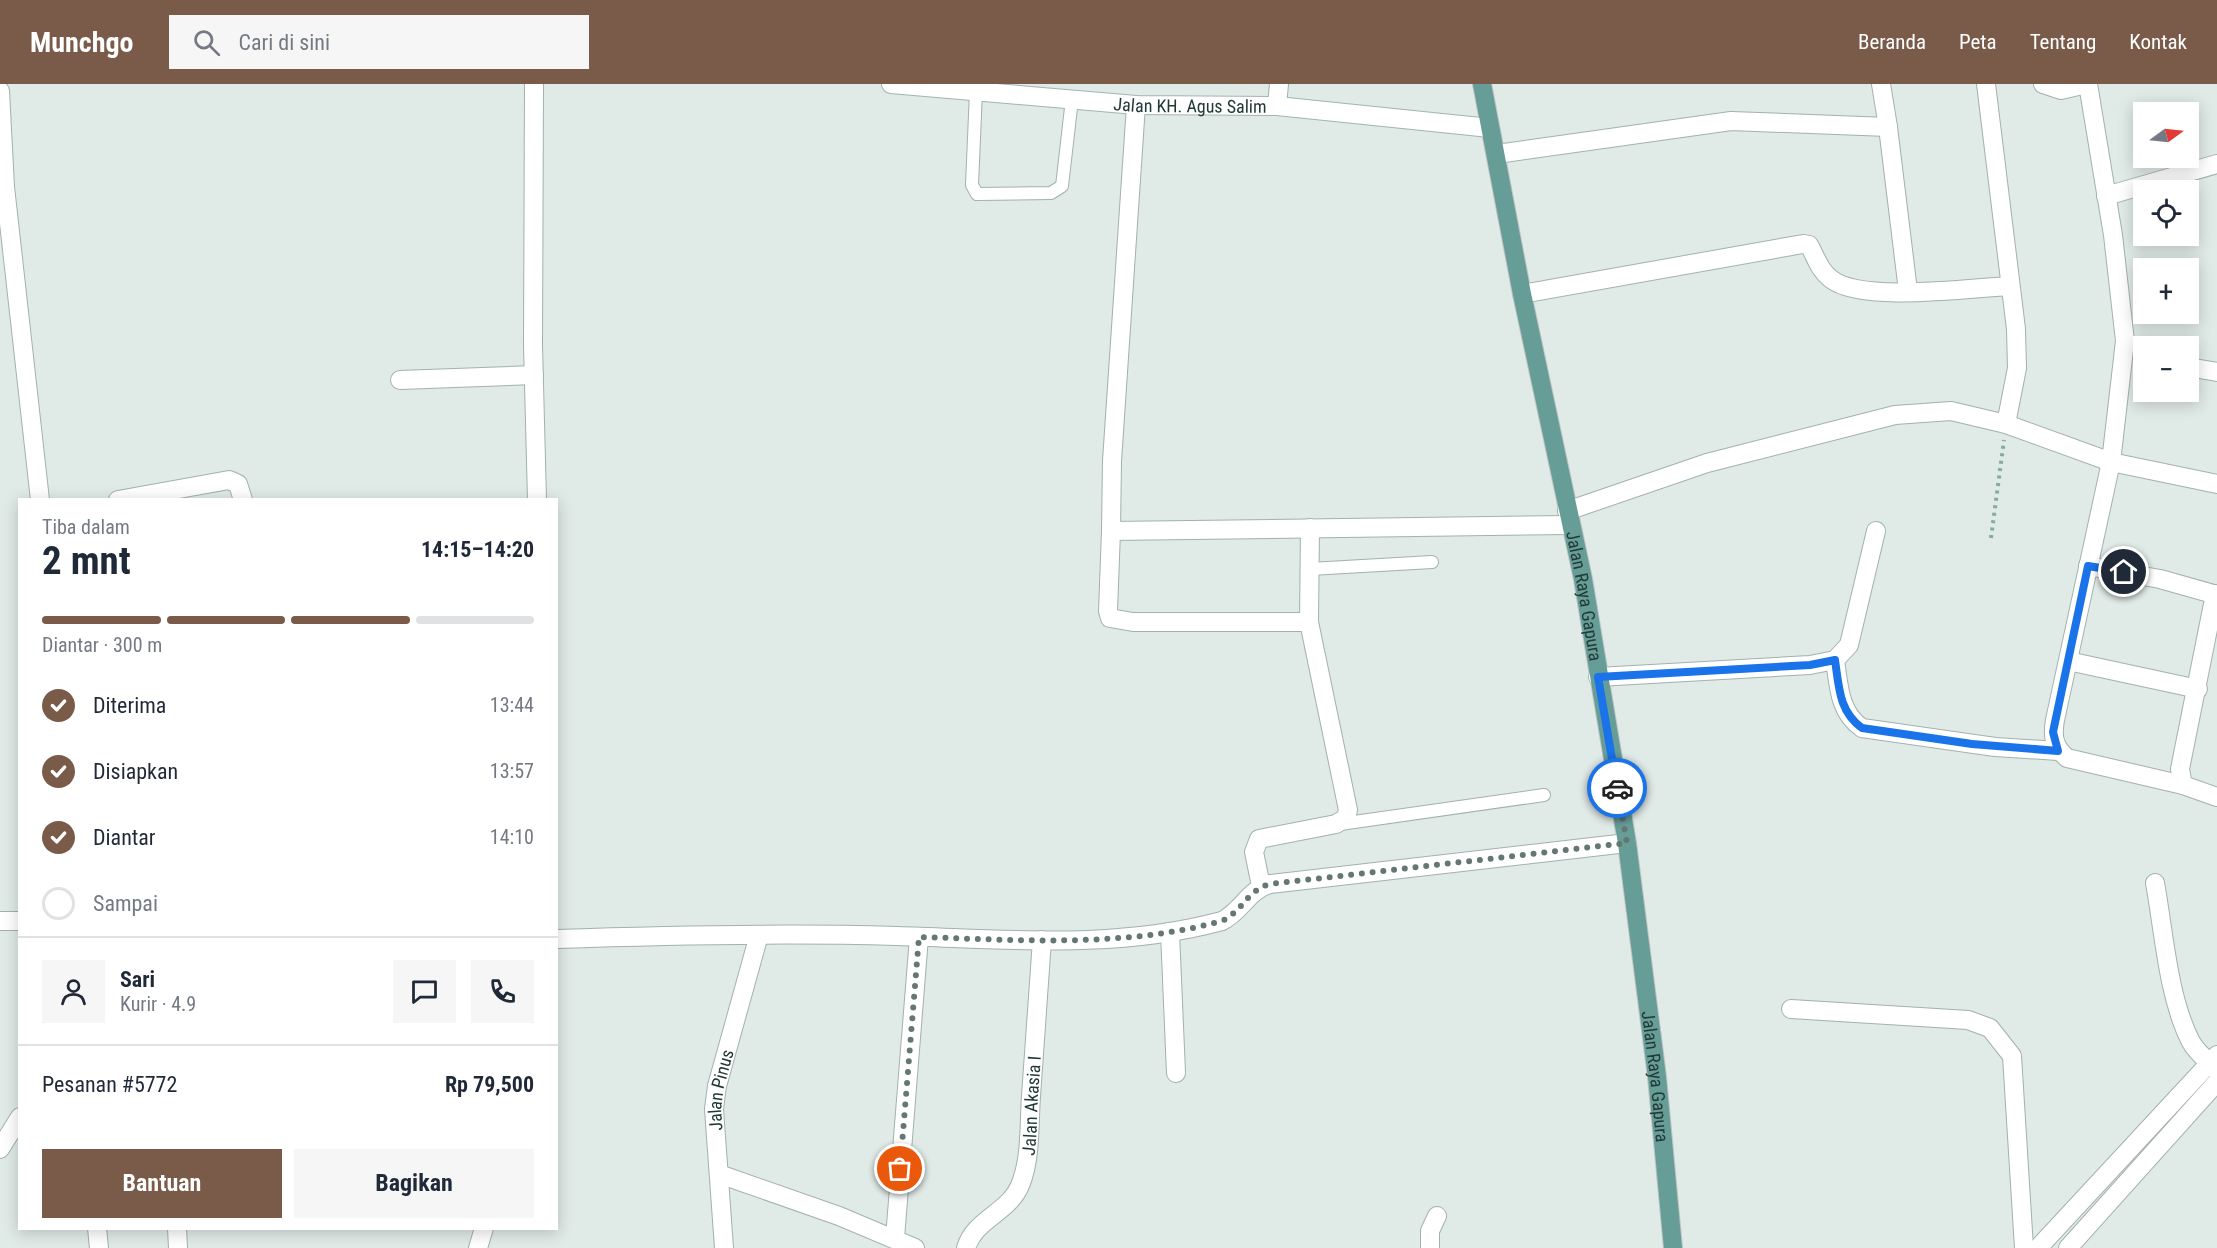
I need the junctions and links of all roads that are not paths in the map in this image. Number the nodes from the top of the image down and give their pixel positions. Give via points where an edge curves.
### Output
1 (534, 84) edge
2 (891, 84) edge
3 (1279, 84) edge
4 (1482, 84) edge
5 (1881, 84) edge
6 (1986, 84) edge
7 (2043, 84) edge
8 (2087, 84) edge
9 (0, 91) edge
10 (976, 91) junction
11 (1072, 99) junction
12 (1136, 105) junction
13 (1277, 106) junction
14 (1888, 127) junction
15 (1490, 128) junction
16 (1497, 154) junction
17 (2217, 164) edge
18 (3, 188) edge
19 (2106, 196) junction
20 (2010, 286) junction
21 (1908, 291) junction
22 (1522, 294) junction
23 (2199, 369) edge
24 (2217, 372) edge
25 (534, 375) junction
26 (400, 380) dead end
27 (2006, 424) junction
28 (2111, 462) junction
29 (2217, 484) edge
30 (40, 498) edge
31 (129, 498) edge
32 (242, 498) edge
33 (537, 498) edge
34 (1568, 518) junction
35 (1310, 528) junction
36 (1111, 531) junction
37 (1876, 531) dead end
38 (1432, 562) dead end
39 (2088, 566) junction
40 (1310, 569) junction
41 (2216, 595) edge
42 (1309, 622) junction
43 (1835, 660) junction
44 (2068, 660) junction
45 (1598, 677) junction
46 (2198, 689) junction
47 (2058, 751) junction
48 (2183, 785) junction
49 (1544, 795) dead end
50 (2217, 797) edge
51 (1336, 824) junction
52 (1627, 843) junction
53 (2155, 883) dead end
54 (1261, 886) junction
55 (0, 921) edge
56 (18, 921) edge
57 (1170, 932) junction
58 (759, 935) junction
59 (919, 937) junction
60 (558, 939) edge
61 (1042, 940) junction
62 (1791, 1010) dead end
63 (2215, 1067) edge
64 (1176, 1073) dead end
65 (18, 1120) edge
66 (0, 1149) edge
67 (719, 1174) junction
68 (1437, 1216) dead end
69 (97, 1230) edge
70 (177, 1230) edge
71 (483, 1230) edge
72 (895, 1238) junction
73 (99, 1248) edge
74 (178, 1248) edge
75 (478, 1248) edge
76 (724, 1248) edge
77 (915, 1248) edge
78 (966, 1248) edge
79 (1430, 1248) edge
80 (1673, 1248) edge
81 (2024, 1248) edge
82 (2038, 1248) edge
83 (2068, 1248) edge

1 - 25 street
2 - 10 street, Jalan KH. Agus Salim
3 - 13 street
4 - 15 main road, Jalan Raya Gapura
5 - 14 street
6 - 20 street
7 - 8 street via 2061,90
8 - 19 street
9 - 18 street
10 - 11 street, Jalan KH. Agus Salim
10 - 11 lane via 972,185 977,194 1052,193 1062,186
11 - 12 street, Jalan KH. Agus Salim
12 - 13 street, Jalan KH. Agus Salim
12 - 36 street via 1112,461
13 - 15 street, Jalan KH. Agus Salim
14 - 16 street via 1731,121
14 - 21 street
15 - 16 main road, Jalan Raya Gapura
16 - 22 main road, Jalan Raya Gapura
17 - 19 street
18 - 30 street
19 - 28 street via 2125,341
20 - 21 street
20 - 27 street via 2017,368
21 - 22 street via 1859,291 1843,287 1821,271 1810,247 1803,244
22 - 34 main road, Jalan Raya Gapura
23 - 24 street
25 - 26 street
25 - 33 street
27 - 28 street
27 - 34 street via 1951,411 1895,415 1707,463
28 - 29 street
28 - 39 street
31 - 32 street via 229,480 238,484
34 - 35 street
34 - 45 main road, Jalan Raya Gapura
35 - 36 street
35 - 40 street
36 - 42 street via 1110,618 1133,622
37 - 43 street via 1849,645
38 - 40 lane
39 - 41 street via 2160,579
39 - 44 street
40 - 42 street
41 - 46 street
42 - 51 street via 1348,810 1346,818
43 - 45 street via 1810,665
43 - 47 street via 1842,704 1850,720 1862,728 1972,744
44 - 46 street
44 - 47 street via 2053,732
45 - 52 main road, Jalan Raya Gapura
46 - 48 street via 2180,769
47 - 48 street via 2067,758
48 - 50 street
49 - 51 lane
51 - 54 street via 1259,838 1254,852
52 - 54 street
52 - 80 main road, Jalan Raya Gapura via 1657,1077
53 - 63 street via 2183,1020 2192,1043
54 - 57 street via 1222,921
55 - 56 street
57 - 61 street via 1087,942
57 - 64 street
58 - 59 street
58 - 60 street
58 - 67 street, Jalan Pinus via 717,1086 714,1109
59 - 61 street
59 - 72 street
61 - 78 street, Jalan Akasia I via 1029,1129 1021,1184 1002,1210 977,1226
62 - 81 street via 1968,1020 1990,1028 2012,1056
63 - 82 street
63 - 83 street
65 - 66 street
67 - 72 street
67 - 76 street, Jalan Pinus
68 - 79 street via 1430,1231
69 - 73 street
70 - 74 street
71 - 75 street
72 - 77 street

